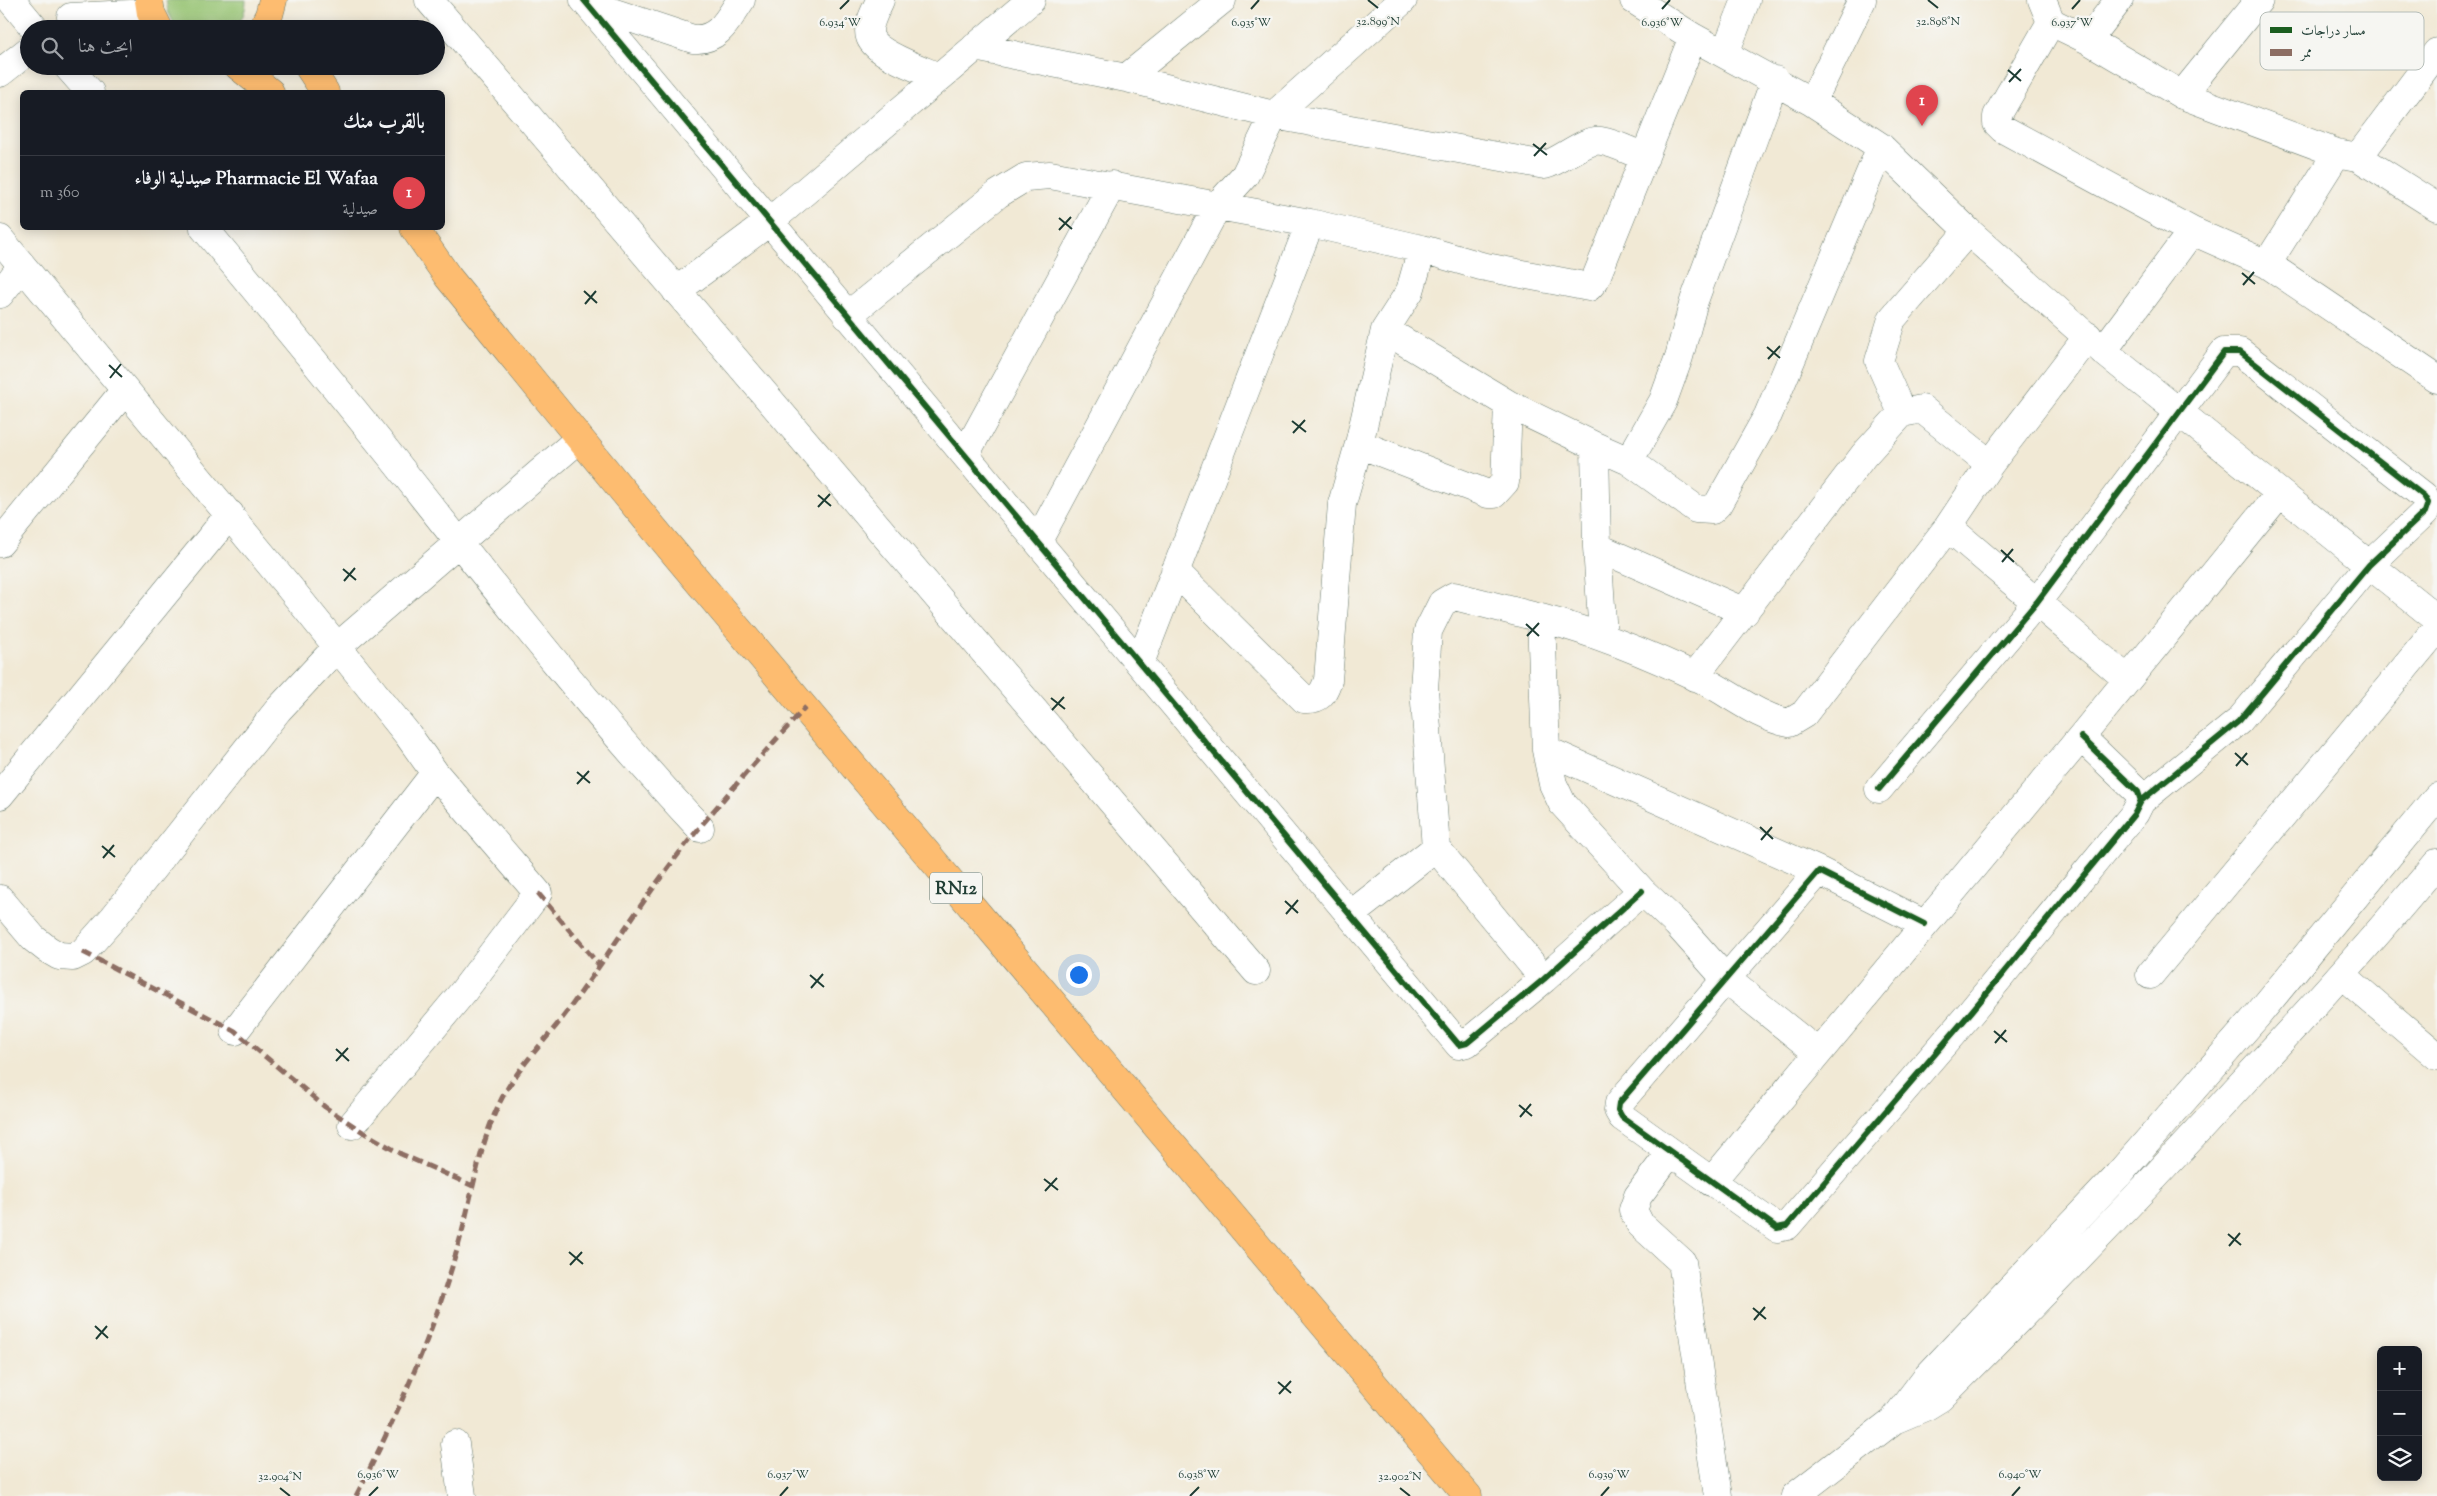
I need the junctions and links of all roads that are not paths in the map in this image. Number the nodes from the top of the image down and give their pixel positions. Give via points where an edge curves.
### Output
1 (11, 0) edge
2 (429, 0) edge
3 (584, 0) edge
4 (741, 0) edge
5 (880, 0) edge
6 (1031, 0) edge
7 (1222, 0) edge
8 (1404, 0) edge
9 (1634, 0) edge
10 (1746, 0) edge
11 (1862, 0) edge
12 (2119, 0) edge
13 (2259, 0) edge
14 (273, 1) edge
15 (2047, 11) edge
16 (610, 12) edge
17 (153, 14) edge
18 (72, 15) edge
19 (28, 20) edge
20 (266, 20) edge
21 (281, 20) edge
22 (1693, 36) junction
23 (2088, 40) junction
24 (975, 47) junction
25 (2437, 52) edge
26 (1725, 53) junction
27 (20, 57) edge
28 (2424, 67) edge
29 (2421, 70) edge
30 (0, 73) edge
31 (75, 75) edge
32 (249, 75) edge
33 (314, 75) edge
34 (939, 77) junction
35 (1126, 78) junction
36 (1775, 80) junction
37 (88, 90) edge
38 (268, 90) edge
39 (324, 90) edge
40 (2182, 95) junction
41 (1812, 102) junction
42 (1274, 114) junction
43 (1881, 147) junction
44 (2348, 155) junction
45 (1645, 157) junction
46 (1112, 184) junction
47 (1218, 205) junction
48 (2437, 207) edge
49 (769, 222) junction
50 (1310, 223) junction
51 (206, 230) edge
52 (396, 230) edge
53 (415, 230) edge
54 (2192, 230) junction
55 (1968, 231) junction
56 (0, 239) edge
57 (1422, 249) junction
58 (2267, 264) junction
59 (22, 266) junction
60 (448, 277) junction
61 (676, 292) junction
62 (0, 294) edge
63 (847, 316) junction
64 (1385, 330) junction
65 (2096, 344) junction
66 (2437, 380) edge
67 (125, 390) junction
68 (1508, 404) junction
69 (1902, 412) junction
70 (2178, 412) junction
71 (580, 439) junction
72 (1359, 444) junction
73 (1595, 446) junction
74 (965, 454) junction
75 (1629, 461) junction
76 (1990, 464) junction
77 (2279, 494) junction
78 (230, 514) junction
79 (1948, 527) junction
80 (1038, 541) junction
81 (458, 542) junction
82 (0, 543) edge
83 (1597, 547) junction
84 (2369, 565) junction
85 (1175, 571) junction
86 (2037, 602) junction
87 (1745, 612) junction
88 (1541, 618) junction
89 (2437, 619) edge
90 (2437, 629) edge
91 (1603, 636) junction
92 (337, 646) junction
93 (1140, 663) junction
94 (1694, 677) junction
95 (2127, 679) junction
96 (2081, 737) junction
97 (1546, 750) junction
98 (435, 773) junction
99 (1879, 790) dead end
100 (0, 795) edge
101 (2437, 797) edge
102 (2140, 801) junction
103 (700, 828) dead end
104 (1436, 848) junction
105 (2436, 866) edge
106 (1819, 871) junction
107 (1642, 891) junction
108 (0, 899) edge
109 (1350, 916) junction
110 (1924, 924) junction
111 (1256, 971) dead end
112 (2150, 974) dead end
113 (2342, 975) junction
114 (1725, 978) junction
115 (1544, 980) junction
116 (235, 1031) dead end
117 (1816, 1052) junction
118 (2437, 1056) edge
119 (352, 1125) dead end
120 (1670, 1153) junction
121 (1711, 1182) junction
122 (1894, 1420) junction
123 (455, 1444) dead end
124 (462, 1496) edge
125 (1468, 1496) edge
126 (1718, 1496) edge
127 (1795, 1496) edge

1 - 19 street
2 - 61 street
3 - 16 street
4 - 16 street via 720,29 702,40
5 - 34 street via 869,31 873,42 885,52
6 - 24 street
7 - 35 street
8 - 42 street
9 - 22 street
10 - 26 street
11 - 41 street
12 - 23 street
13 - 40 street
14 - 20 main road
14 - 21 main road
15 - 23 street
15 - 54 street via 1997,116 1997,123
16 - 49 street
17 - 18 street
22 - 26 street
22 - 45 street
23 - 40 street
24 - 34 street
24 - 35 street
25 - 28 street
26 - 36 street
27 - 30 street
29 - 44 street
31 - 37 street
32 - 38 main road
33 - 39 main road
34 - 49 street
35 - 42 street
36 - 41 street
36 - 75 street via 1694,301 1679,357 1662,401
40 - 44 street
41 - 43 street
42 - 45 street via 1544,165 1555,163 1600,140
42 - 47 street via 1245,175
43 - 55 street
43 - 75 street via 1768,415 1718,504 1712,510 1696,509
44 - 48 street
44 - 58 street
45 - 57 street via 1595,280 1589,287 1481,266
46 - 47 street
46 - 63 street via 1038,174 1017,180
46 - 74 street
47 - 50 street
47 - 80 street
49 - 61 street
49 - 63 street
50 - 57 street
50 - 85 street
51 - 81 street
52 - 60 main road, RN12
53 - 60 main road, RN12
54 - 58 street
54 - 65 street
55 - 65 street
55 - 69 street via 1892,319 1879,361
56 - 59 street
57 - 64 street via 1410,291
58 - 66 street
59 - 62 street
59 - 67 street
60 - 71 main road, RN12
61 - 111 street
63 - 74 street
64 - 68 street
64 - 72 street
65 - 70 street
65 - 76 street
67 - 78 street
67 - 82 street
68 - 72 street via 1504,482 1494,494
68 - 73 street
69 - 76 street via 1922,409
69 - 87 street via 1864,455
70 - 77 street
70 - 84 street via 2224,352 2240,352 2424,496 2428,503 2425,512
70 - 86 street
71 - 81 street
71 - 125 main road, RN12 via 1090,1050
72 - 85 street via 1342,504 1328,680 1322,695 1314,700 1304,699
73 - 75 street
73 - 83 street
74 - 80 street
76 - 79 street
77 - 84 street
77 - 95 street
78 - 92 street
78 - 100 street
79 - 86 street
79 - 94 street via 1804,714 1796,719 1788,723 1774,720
80 - 93 street
81 - 92 street
81 - 103 street via 577,691
83 - 87 street
83 - 91 street
84 - 89 street
84 - 102 street via 2239,721
85 - 93 street
86 - 95 street
86 - 99 street
87 - 94 street
88 - 91 street
88 - 97 street
88 - 104 street via 1454,596 1447,598 1435,614 1428,631 1424,688
90 - 112 street
91 - 94 street
92 - 98 street
92 - 108 street via 278,710 83,952 73,957 59,956 47,949 33,938
93 - 109 street
95 - 96 street
96 - 102 street via 2138,792
96 - 110 street
97 - 106 street
97 - 107 street via 1553,784 1562,803
98 - 116 street
98 - 119 street via 538,894 463,992
101 - 122 street via 2256,1017 2130,1161 1925,1379
102 - 121 street via 2135,813 1979,1004 1788,1226 1777,1228
104 - 109 street
104 - 115 street
105 - 113 street
106 - 110 street
106 - 114 street
107 - 114 street via 1677,924
107 - 115 street
109 - 115 street via 1459,1046 1467,1043
110 - 117 street
113 - 118 street
113 - 122 street via 2141,1194 1940,1398
114 - 117 street
114 - 120 street via 1619,1103 1622,1117
117 - 121 street
120 - 121 street
120 - 126 street via 1638,1196 1634,1210 1640,1224 1682,1262
122 - 127 street
123 - 124 street

